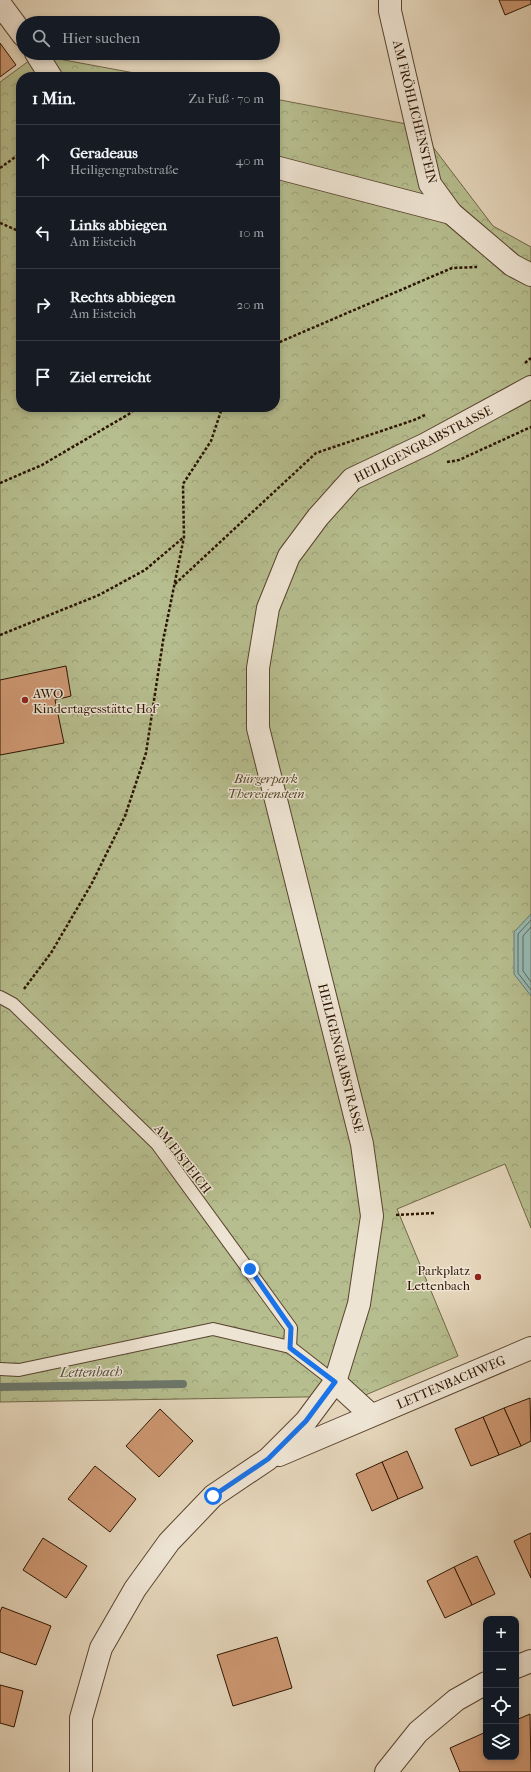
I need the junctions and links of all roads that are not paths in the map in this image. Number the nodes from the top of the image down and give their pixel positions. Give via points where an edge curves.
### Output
1 (390, 0) edge
2 (0, 4) edge
3 (16, 26) edge
4 (40, 60) edge
5 (48, 72) edge
6 (280, 168) edge
7 (451, 213) junction
8 (531, 274) edge
9 (531, 387) edge
10 (0, 997) edge
11 (290, 1348) junction
12 (531, 1348) edge
13 (0, 1369) edge
14 (335, 1382) junction
15 (371, 1415) junction
16 (268, 1459) junction
17 (531, 1660) edge
18 (519, 1666) edge
19 (483, 1685) edge
20 (81, 1772) edge
21 (386, 1772) edge

1 - 7 street, AM FRÖHLICHENSTEIN via 390,11 430,184
2 - 3 street
4 - 5 street
6 - 7 street
7 - 8 street, AM FRÖHLICHENSTEIN via 512,265
9 - 14 street, HEILIGENGRABSTRASSE via 426,444 352,479 318,517 289,556 268,608 258,668 258,728 362,1144 372,1216 359,1304
10 - 11 lane, AM EISTEICH via 13,1004 157,1144 291,1328
11 - 13 lane via 213,1329 19,1370
11 - 14 lane
12 - 15 street, LETTENBACHWEG
14 - 15 street
14 - 16 street, HEILIGENGRABSTRASSE via 306,1421
15 - 16 street, LETTENBACHWEG
16 - 20 street, HEILIGENGRABSTRASSE via 213,1496 169,1542 135,1590 101,1648 81,1718
17 - 18 street
19 - 21 street via 456,1700 418,1732

